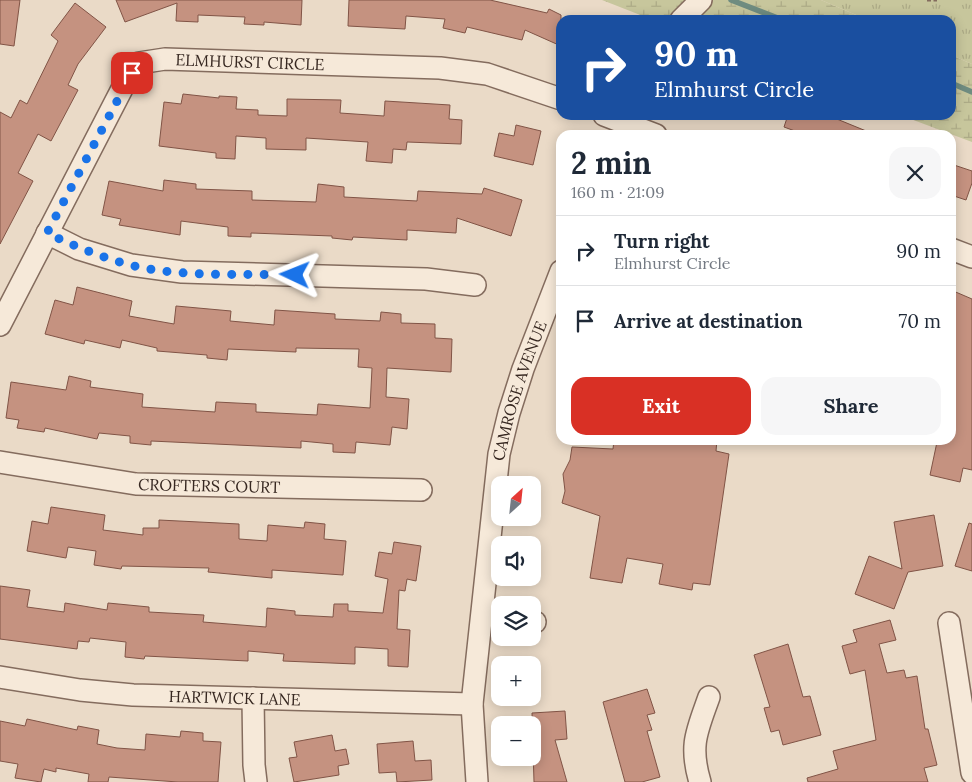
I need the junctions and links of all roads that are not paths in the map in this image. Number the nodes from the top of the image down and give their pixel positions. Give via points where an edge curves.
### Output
1 (702, 0) edge
2 (686, 15) edge
3 (556, 97) edge
4 (615, 121) edge
5 (641, 130) edge
6 (47, 233) junction
7 (956, 251) edge
8 (972, 257) edge
9 (475, 285) dead end
10 (556, 301) edge
11 (553, 319) edge
12 (0, 325) edge
13 (0, 462) edge
14 (421, 490) dead end
15 (490, 616) edge
16 (949, 622) dead end
17 (0, 678) edge
18 (709, 697) dead end
19 (254, 698) junction
20 (472, 704) junction
21 (972, 773) edge
22 (256, 782) edge
23 (477, 782) edge
24 (700, 782) edge

1 - 2 street
3 - 6 street, ELMHURST CIRCLE via 486,74 440,68 165,59 139,63 125,83
4 - 5 street
6 - 9 street via 79,249 131,265 182,272 426,279
6 - 12 street, ELMHURST CIRCLE
7 - 8 street
10 - 11 street, CAMROSE AVENUE
11 - 15 street, CAMROSE AVENUE via 509,412 499,454
13 - 14 street, CROFTERS COURT via 136,484
15 - 20 street, CAMROSE AVENUE
16 - 21 street
17 - 19 street, HARTWICK LANE via 132,696
18 - 24 street via 693,744
19 - 20 street, HARTWICK LANE
19 - 22 street
20 - 23 street, CAMROSE AVENUE

